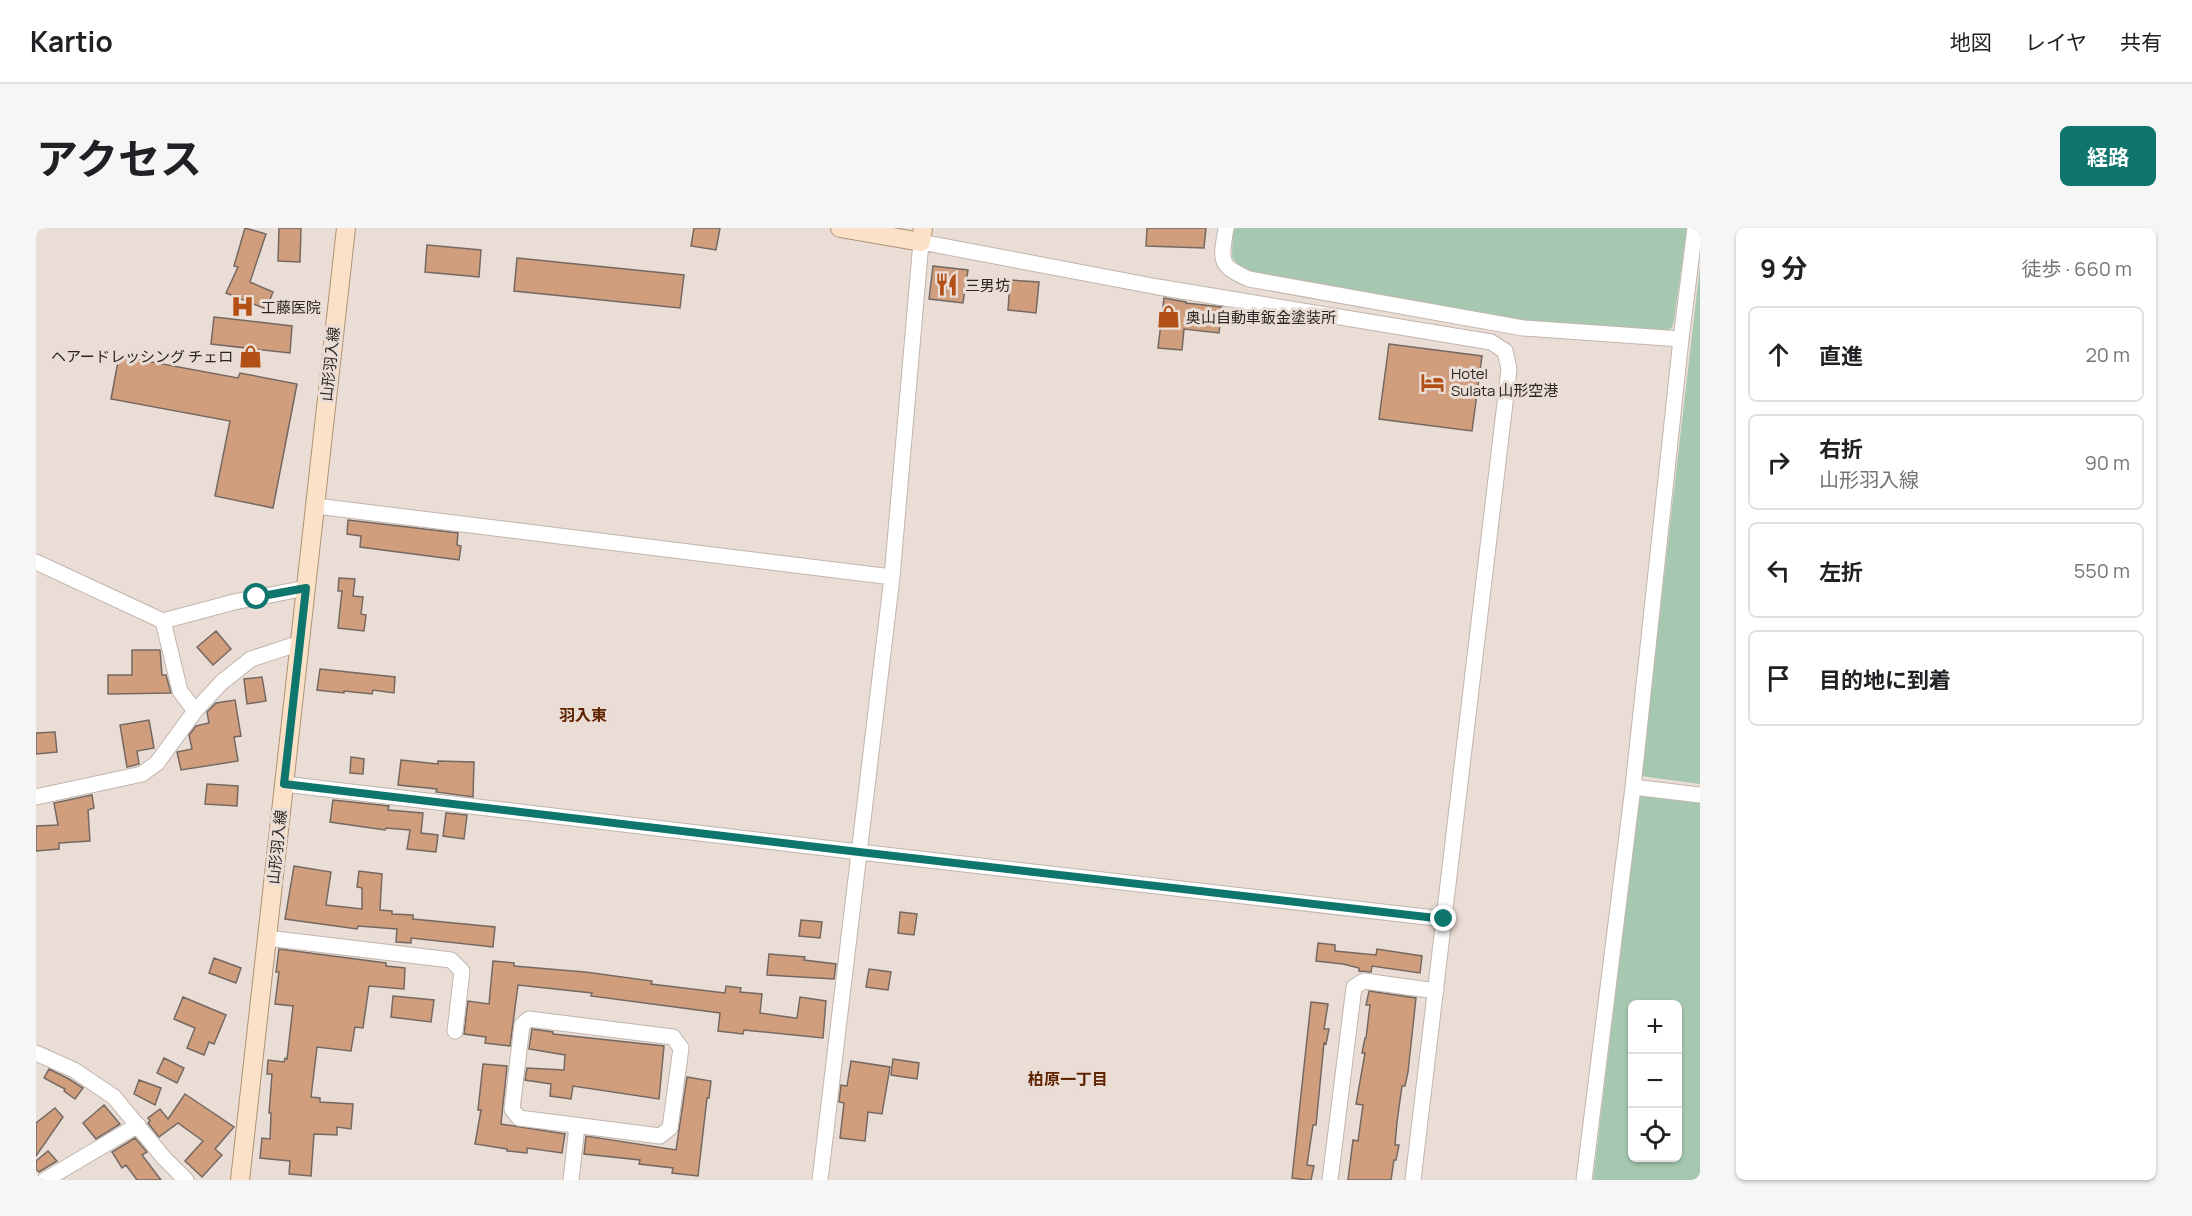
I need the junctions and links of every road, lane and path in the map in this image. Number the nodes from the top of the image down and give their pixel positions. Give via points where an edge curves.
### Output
1 (346, 228) edge
2 (840, 228) edge
3 (1226, 228) edge
4 (1695, 228) edge
5 (922, 235) edge
6 (1682, 339) junction
7 (316, 506) junction
8 (36, 562) edge
9 (892, 577) junction
10 (306, 588) junction
11 (163, 621) junction
12 (300, 643) junction
13 (195, 711) junction
14 (284, 784) junction
15 (1633, 787) junction
16 (1700, 795) edge
17 (36, 797) edge
18 (859, 852) junction
19 (1444, 919) junction
20 (267, 938) junction
21 (1436, 992) junction
22 (454, 1031) dead end
23 (36, 1053) edge
24 (138, 1125) junction
25 (577, 1126) junction
26 (45, 1180) edge
27 (186, 1180) edge
28 (240, 1180) edge
29 (571, 1180) edge
30 (820, 1180) edge
31 (1330, 1180) edge
32 (1413, 1180) edge
33 (1584, 1180) edge

1 - 7 main road, 山形羽入線
2 - 5 main road
3 - 6 street via 1222,256 1230,270 1249,279 1523,328
4 - 6 street
5 - 9 street
5 - 19 street via 1158,287 1491,342 1504,351 1509,369
6 - 15 street
7 - 9 street
7 - 10 main road, 山形羽入線
8 - 11 street
9 - 18 street
10 - 11 street
10 - 12 main road, 山形羽入線
11 - 13 street via 180,691
12 - 13 street via 251,658
12 - 14 main road, 山形羽入線
13 - 17 street via 157,763 142,774
14 - 18 street
14 - 20 main road, 山形羽入線
15 - 16 street
15 - 33 street
18 - 19 street
18 - 30 street
19 - 21 street
20 - 22 street via 451,960 462,971
20 - 28 main road, 山形羽入線
21 - 31 street via 1364,981 1354,987
21 - 32 street
23 - 24 street via 74,1070 114,1097
24 - 26 street
24 - 27 street
25 - 25 street via 660,1136 670,1128 681,1048 673,1037 530,1019 522,1025 512,1109 519,1118
25 - 29 street

